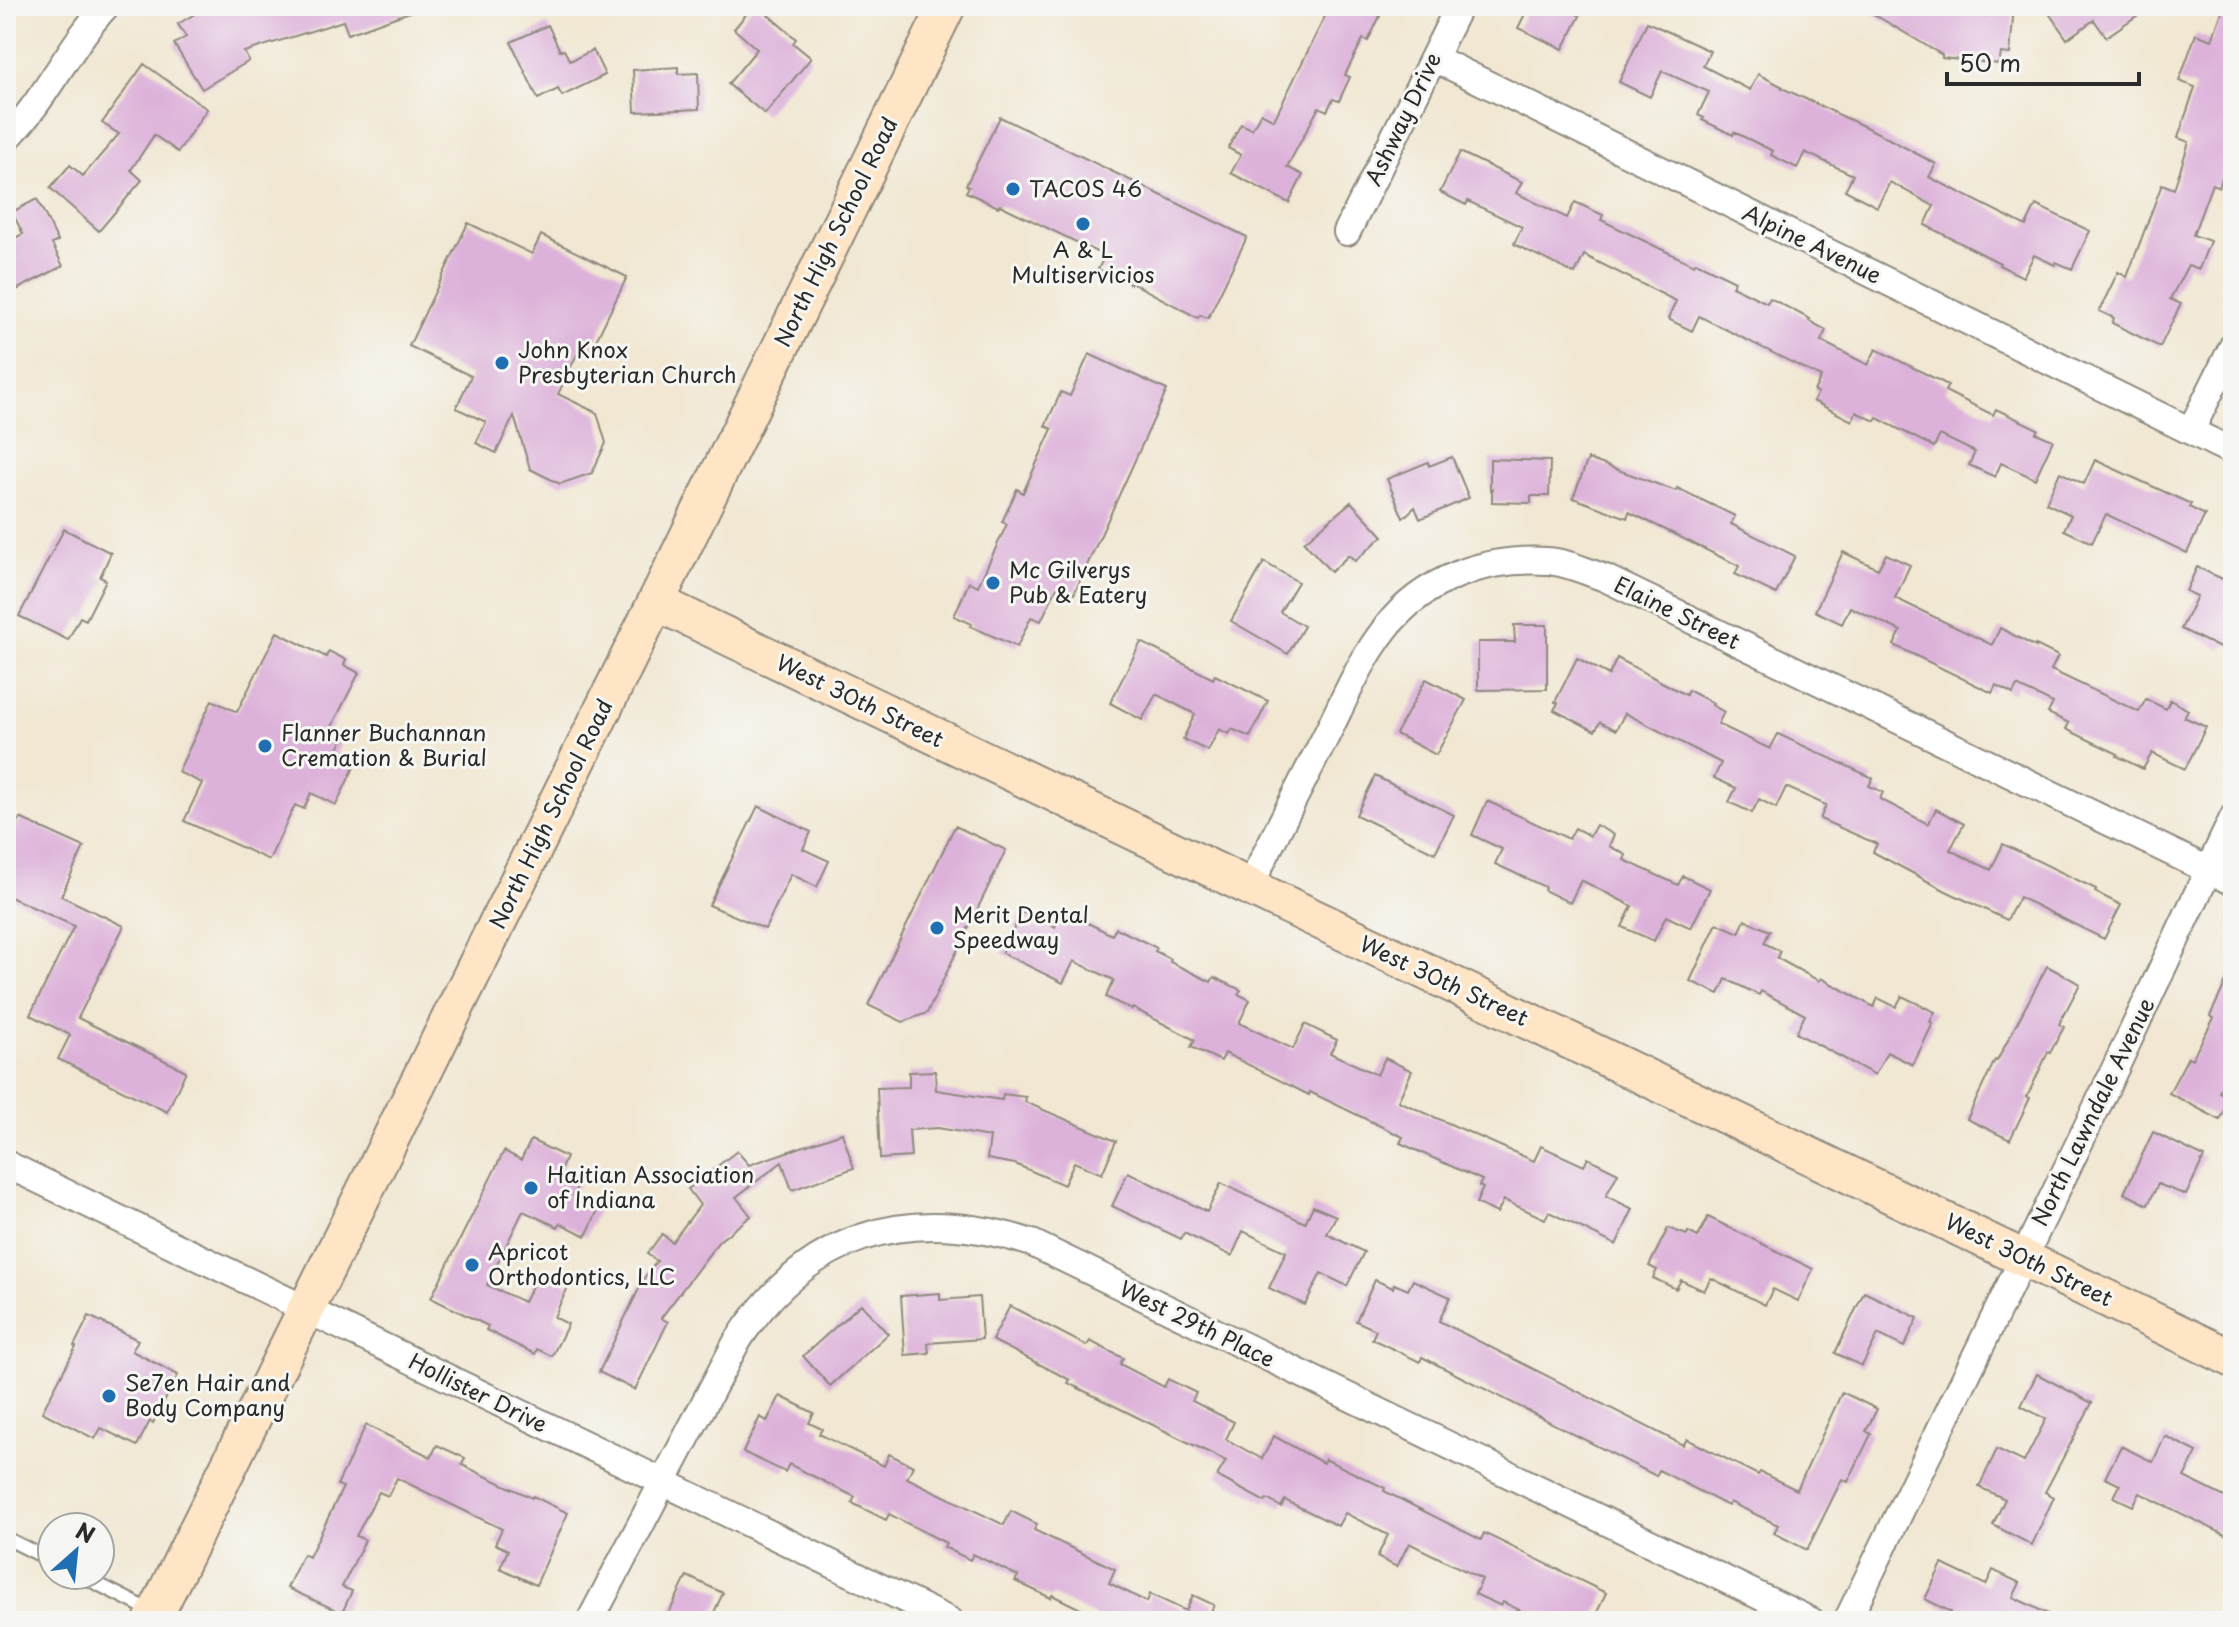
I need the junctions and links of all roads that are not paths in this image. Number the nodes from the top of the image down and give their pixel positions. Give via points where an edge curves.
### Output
1 (106, 6) edge
2 (947, 6) edge
3 (1459, 6) edge
4 (1434, 58) junction
5 (6, 139) edge
6 (1347, 232) dead end
7 (2233, 346) edge
8 (2191, 430) junction
9 (2233, 452) edge
10 (656, 602) junction
11 (2233, 818) edge
12 (2209, 870) junction
13 (2233, 882) edge
14 (1249, 888) junction
15 (6, 1164) edge
16 (2024, 1257) junction
17 (305, 1310) junction
18 (2233, 1359) edge
19 (663, 1482) junction
20 (6, 1541) edge
21 (36, 1553) edge
22 (108, 1591) edge
23 (154, 1617) edge
24 (590, 1621) edge
25 (950, 1621) edge
26 (1811, 1621) edge
27 (1847, 1621) edge

1 - 5 street
2 - 10 street, North High School Road
3 - 4 street, Ashway Drive
4 - 6 street, Ashway Drive
4 - 8 street, Alpine Avenue
7 - 8 street
8 - 9 street
10 - 14 street, West 30th Street
10 - 17 street, North High School Road
11 - 12 street, North Lawndale Avenue
12 - 13 street, Elaine Street
12 - 14 street, Elaine Street via 1605,578 1548,561 1511,561 1443,580 1387,626 1360,668
12 - 16 street, North Lawndale Avenue
14 - 16 street, West 30th Street
15 - 17 street, Hollister Drive
16 - 18 street, West 30th Street
16 - 27 street, North Lawndale Avenue
17 - 19 street, Hollister Drive
17 - 23 street, North High School Road
19 - 24 street, West 29th Place
19 - 25 street, Hollister Drive
19 - 26 street, West 29th Place via 735,1345 762,1305 787,1281 826,1254 870,1235 952,1225 1032,1243
20 - 21 lane
22 - 23 lane

